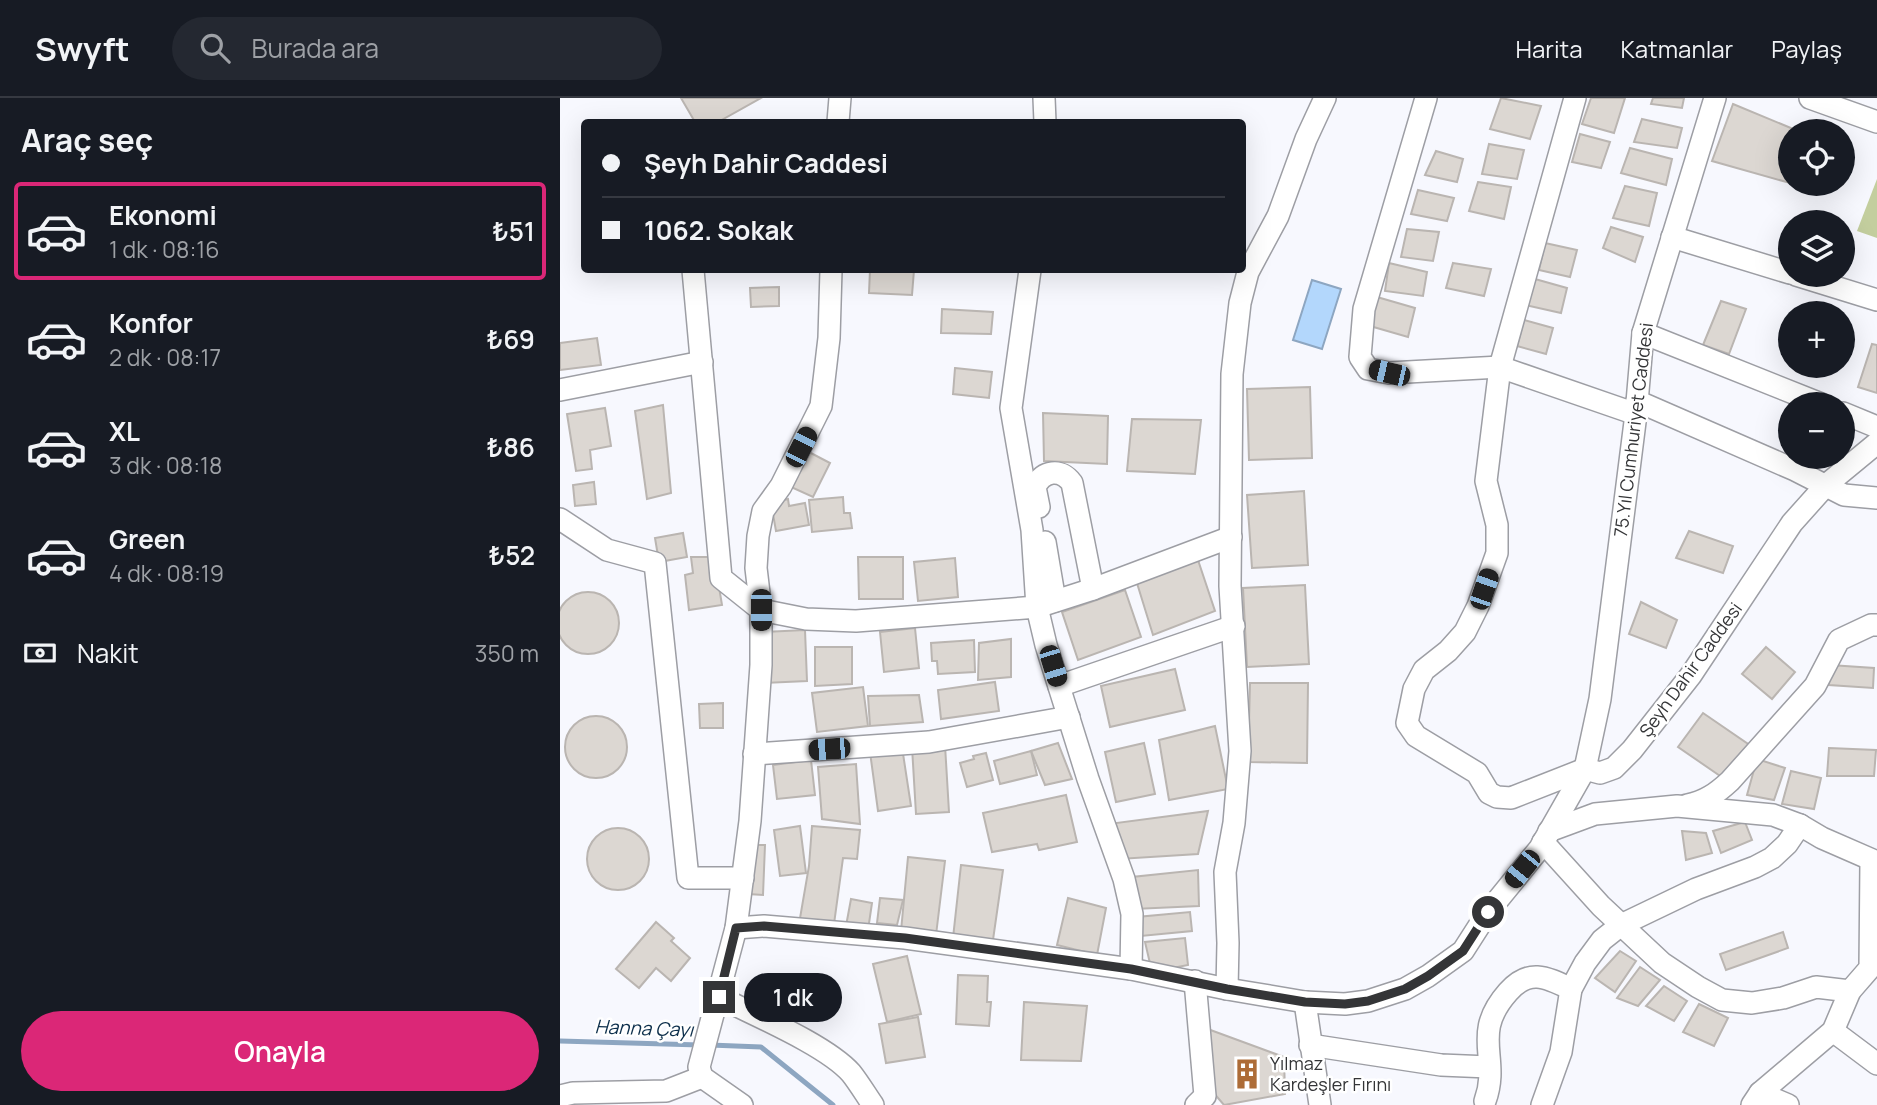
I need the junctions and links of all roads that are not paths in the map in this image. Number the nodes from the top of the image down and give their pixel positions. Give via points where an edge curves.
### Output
1 (840, 98) edge
2 (1044, 98) edge
3 (1325, 98) edge
4 (1426, 98) edge
5 (1576, 98) edge
6 (1715, 98) edge
7 (1810, 98) edge
8 (838, 119) edge
9 (1045, 119) edge
10 (1877, 122) edge
11 (1672, 237) junction
12 (1778, 269) edge
13 (693, 273) edge
14 (831, 273) edge
15 (1030, 273) edge
16 (1835, 287) edge
17 (1877, 300) edge
18 (1643, 333) junction
19 (702, 362) junction
20 (1500, 367) junction
21 (560, 390) edge
22 (1791, 392) edge
23 (1637, 407) junction
24 (1855, 418) edge
25 (1877, 427) edge
26 (1877, 443) edge
27 (1826, 485) junction
28 (1877, 498) edge
29 (560, 519) edge
30 (1231, 537) junction
31 (1093, 589) junction
32 (1046, 604) junction
33 (761, 610) junction
34 (1877, 625) edge
35 (1234, 626) junction
36 (1059, 686) junction
37 (1069, 717) junction
38 (754, 754) junction
39 (1585, 769) junction
40 (1678, 806) junction
41 (1800, 825) junction
42 (1546, 837) junction
43 (1874, 861) edge
44 (743, 878) junction
45 (1621, 925) junction
46 (736, 928) junction
47 (1131, 969) junction
48 (1874, 969) edge
49 (1195, 981) junction
50 (1227, 989) junction
51 (1571, 989) junction
52 (1850, 991) junction
53 (718, 1002) junction
54 (1305, 1002) junction
55 (1833, 1031) junction
56 (1310, 1045) junction
57 (1877, 1064) edge
58 (1489, 1067) junction
59 (700, 1072) junction
60 (560, 1096) edge
61 (1756, 1099) edge
62 (1485, 1101) dead end
63 (742, 1105) edge
64 (873, 1105) edge
65 (1196, 1105) edge
66 (1320, 1105) edge
67 (1542, 1105) edge
68 (1788, 1105) edge

1 - 8 street
2 - 9 street
3 - 30 street via 1278,216 1248,272 1240,303 1232,374
4 - 20 street via 1363,309 1360,357 1368,369 1389,373
5 - 20 street
6 - 11 street, 75.Yıl Cumhuriyet Caddesi
7 - 10 street
11 - 12 street
11 - 18 street, 75.Yıl Cumhuriyet Caddesi
13 - 19 street
14 - 33 street via 821,406 781,486 763,511 756,551
15 - 32 street via 1011,408
16 - 17 street
18 - 22 street
18 - 23 street, 75.Yıl Cumhuriyet Caddesi
19 - 21 street
19 - 33 street via 721,578
20 - 23 street
20 - 39 street, Şeyh Dahir Caddesi via 1486,481 1497,525 1497,553 1465,632 1424,670 1407,723 1416,736 1477,773 1489,793 1497,797 1511,799
23 - 27 street
23 - 39 street, 75.Yıl Cumhuriyet Caddesi via 1600,699
24 - 25 street
26 - 27 street, Şeyh Dahir Caddesi
27 - 28 street via 1844,495
27 - 39 street, Şeyh Dahir Caddesi via 1792,523 1691,675 1632,750 1614,768 1600,773
29 - 44 street via 607,550 655,563 688,878
30 - 31 street
30 - 35 street
31 - 32 street
31 - 32 street via 1072,483 1063,474 1051,472 1035,488
32 - 33 street via 856,621 806,619
32 - 36 street
33 - 38 street
34 - 40 street via 1839,640 1815,686 1719,791 1701,803
35 - 36 street
35 - 50 street via 1240,751 1225,872
36 - 37 street
37 - 38 street via 929,742
37 - 47 street via 1124,879 1132,914
38 - 44 street
39 - 42 street
40 - 41 street via 1773,815
40 - 42 street via 1595,814
41 - 43 street
41 - 45 street via 1772,858
42 - 45 street
42 - 54 street via 1463,951 1428,976 1368,1001
43 - 48 street
44 - 46 street
45 - 51 street via 1596,948
45 - 52 street via 1662,963 1722,1000 1752,1003 1816,988
46 - 47 street via 764,926 905,938
46 - 53 street
47 - 49 street
48 - 52 street
49 - 50 street
49 - 65 street via 1205,1096
50 - 54 street
51 - 58 street via 1535,976 1516,983 1495,1006 1488,1023
51 - 67 street via 1561,1052
52 - 55 street
53 - 59 street
53 - 64 street via 794,1036 837,1062
54 - 56 street
55 - 57 street
55 - 61 street
56 - 58 street via 1441,1065
56 - 66 street
58 - 62 street
59 - 60 street via 666,1091
59 - 63 street
61 - 68 street

